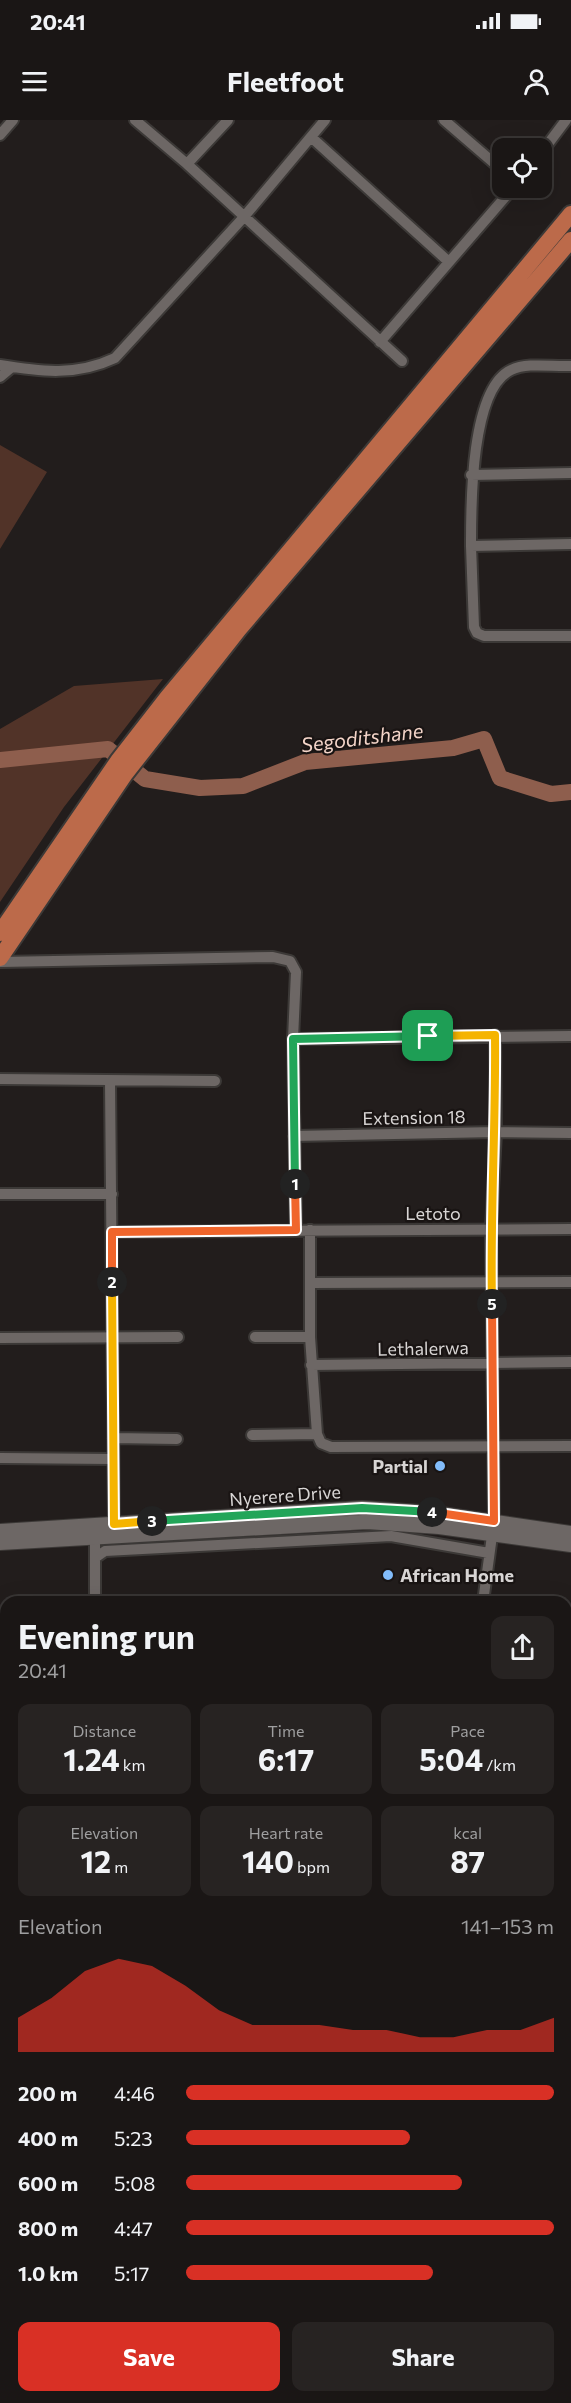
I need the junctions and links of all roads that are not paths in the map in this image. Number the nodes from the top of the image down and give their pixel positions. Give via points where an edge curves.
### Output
1 (13, 120) edge
2 (135, 120) edge
3 (228, 120) edge
4 (326, 120) edge
5 (444, 120) edge
6 (566, 120) edge
7 (0, 135) edge
8 (311, 137) junction
9 (552, 139) edge
10 (492, 161) edge
11 (187, 164) junction
12 (504, 198) edge
13 (571, 214) edge
14 (243, 218) junction
15 (571, 240) edge
16 (449, 262) junction
17 (380, 342) junction
18 (402, 361) dead end
19 (0, 365) edge
20 (571, 366) edge
21 (12, 367) junction
22 (0, 377) edge
23 (571, 474) edge
24 (471, 475) junction
25 (571, 544) edge
26 (471, 546) junction
27 (571, 636) edge
28 (172, 703) junction
29 (122, 768) junction
30 (0, 933) edge
31 (0, 960) edge
32 (495, 1035) junction
33 (571, 1036) edge
34 (293, 1039) junction
35 (0, 1079) edge
36 (110, 1081) junction
37 (215, 1081) dead end
38 (496, 1132) junction
39 (571, 1133) edge
40 (294, 1136) junction
41 (0, 1194) edge
42 (112, 1194) junction
43 (491, 1229) junction
44 (571, 1229) edge
45 (296, 1230) junction
46 (310, 1230) junction
47 (112, 1232) junction
48 (491, 1282) junction
49 (571, 1282) edge
50 (310, 1283) junction
51 (310, 1336) junction
52 (112, 1337) junction
53 (178, 1337) dead end
54 (255, 1337) dead end
55 (0, 1338) edge
56 (571, 1362) edge
57 (493, 1363) junction
58 (311, 1365) junction
59 (317, 1434) junction
60 (252, 1435) dead end
61 (112, 1438) junction
62 (177, 1438) dead end
63 (495, 1445) junction
64 (571, 1446) edge
65 (0, 1458) edge
66 (112, 1459) junction
67 (114, 1524) junction
68 (493, 1528) junction
69 (0, 1530) edge
70 (571, 1533) edge
71 (95, 1538) junction
72 (0, 1543) edge
73 (571, 1545) edge
74 (489, 1553) junction
75 (95, 1558) junction
76 (95, 1596) edge
77 (484, 1596) edge

1 - 7 street
2 - 11 street
3 - 11 street
4 - 8 street
5 - 10 street
6 - 9 street
8 - 14 street
8 - 16 street
11 - 14 street
12 - 16 street
13 - 28 main road
14 - 17 street
14 - 21 street via 115,358 73,372
15 - 28 main road
16 - 17 street
17 - 18 street
19 - 21 street
20 - 24 street via 527,366 508,371 488,401
21 - 22 street
23 - 24 street
24 - 26 street
25 - 26 street
26 - 27 street via 477,633
28 - 29 main road
29 - 30 main road
29 - 31 main road
31 - 34 street via 285,958 296,972
32 - 33 street
32 - 34 street
32 - 38 street
34 - 40 street
35 - 36 street
36 - 37 street
36 - 42 street
38 - 39 street, Extension 18
38 - 40 street, Extension 18
38 - 43 street
40 - 45 street
41 - 42 street
42 - 47 street
43 - 44 street, Letoto
43 - 46 street, Letoto
43 - 48 street
45 - 46 street, Letoto
45 - 47 street, Letoto
46 - 50 street
47 - 52 street
48 - 49 street
48 - 50 street
48 - 57 street
50 - 51 street
51 - 54 street
51 - 58 street
52 - 53 street
52 - 55 street
52 - 61 street
56 - 57 street, Lethalerwa
57 - 58 street, Lethalerwa
57 - 63 street
58 - 59 street
59 - 60 street
59 - 63 street via 321,1443 331,1447
61 - 62 street
61 - 66 street
63 - 64 street
63 - 68 street
65 - 66 street
66 - 67 street
67 - 68 main road, Nyerere Drive via 362,1508 424,1512
67 - 69 main road, Nyerere Drive
68 - 70 main road, Nyerere Drive
68 - 71 main road, Nyerere Drive via 367,1522
68 - 73 main road, Nyerere Drive
68 - 74 street
71 - 72 main road, Nyerere Drive
71 - 75 street
74 - 75 street via 391,1536 105,1551
74 - 77 street
75 - 76 street

